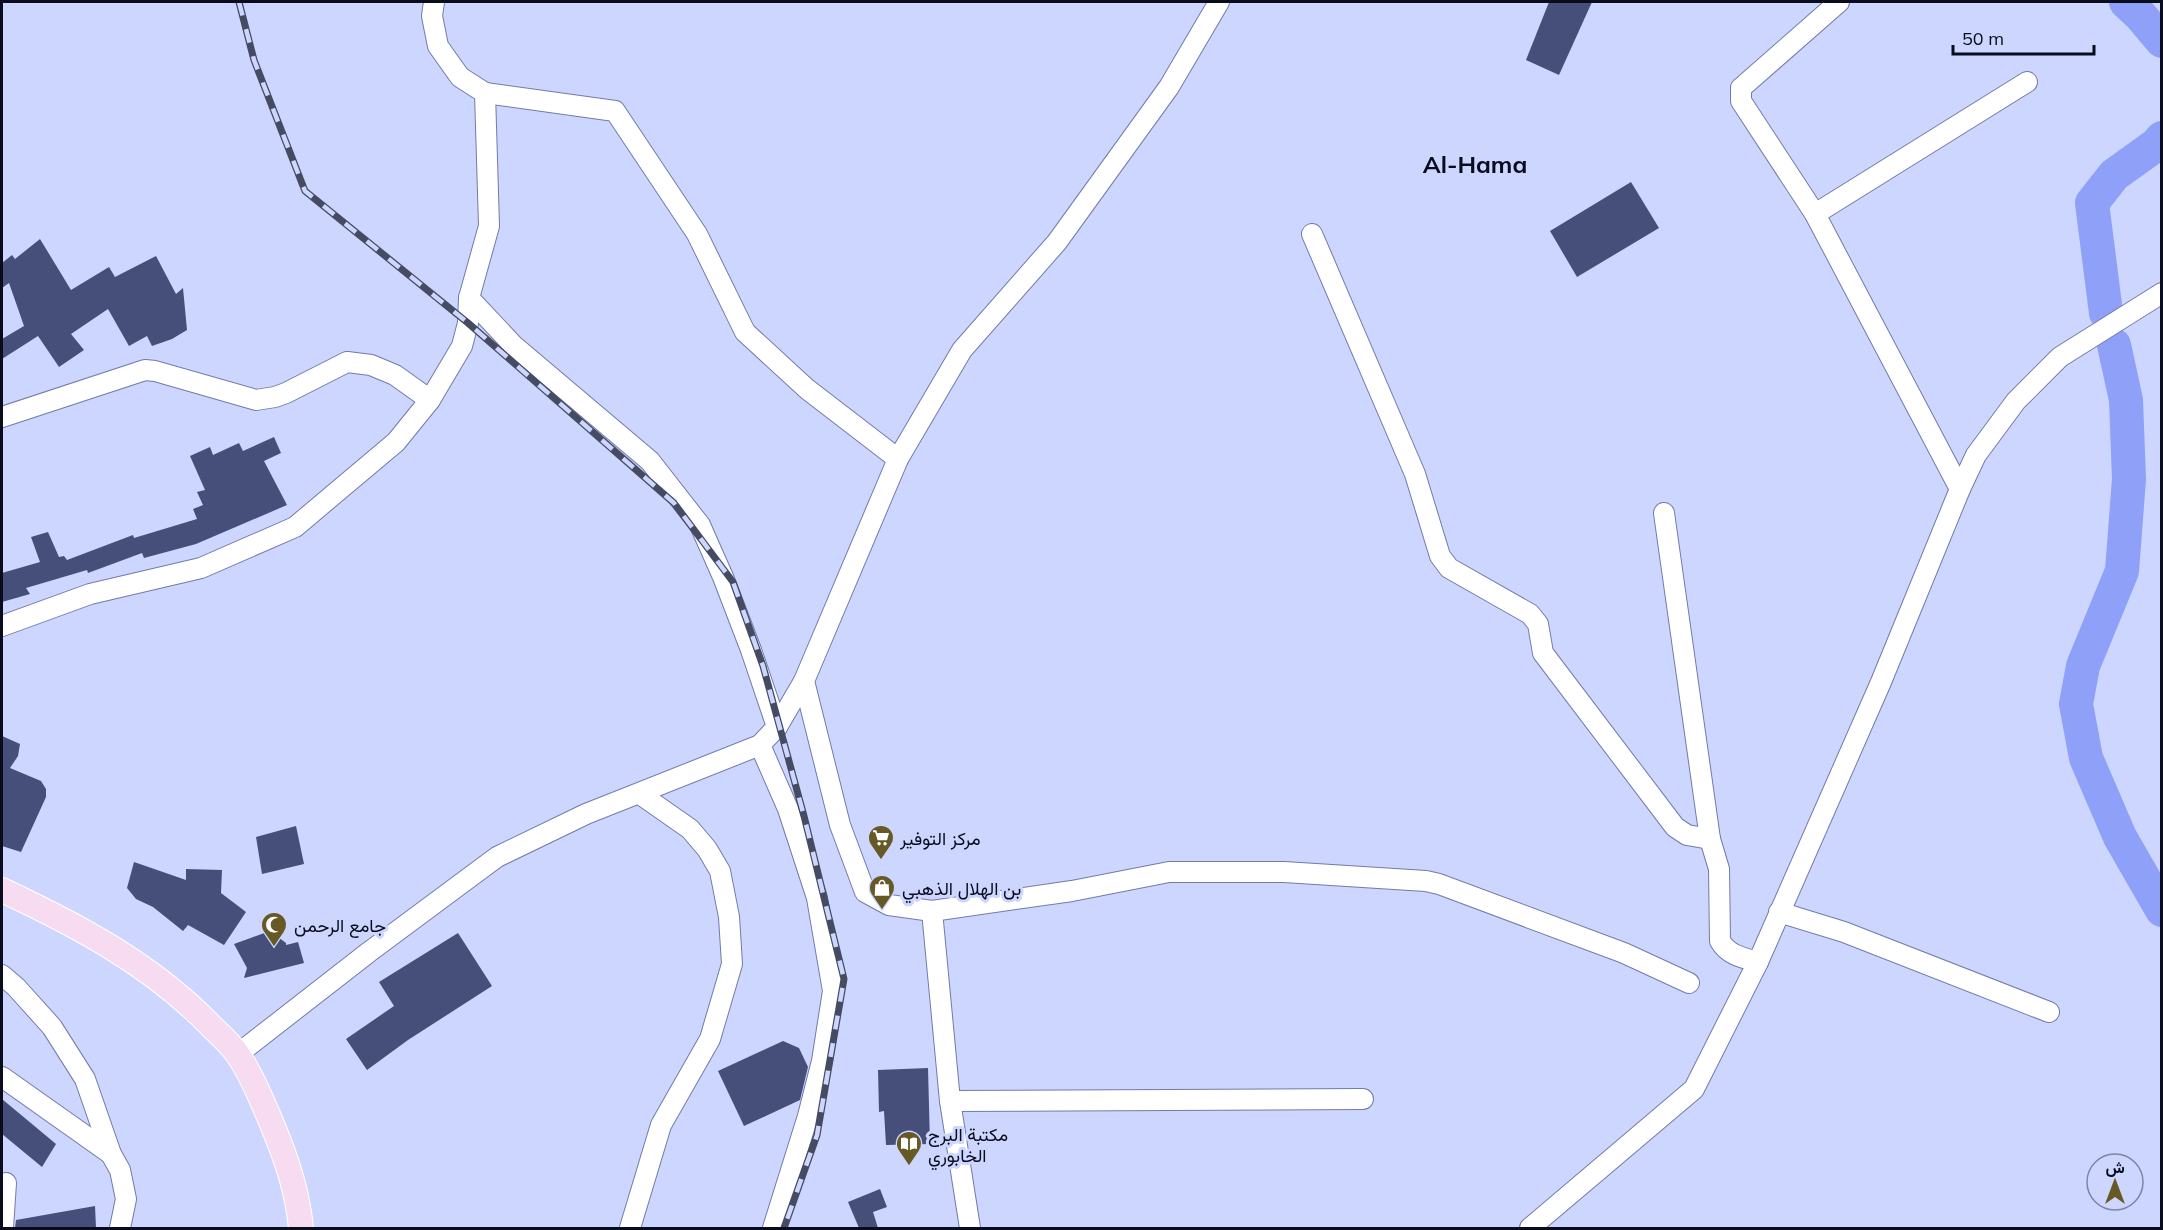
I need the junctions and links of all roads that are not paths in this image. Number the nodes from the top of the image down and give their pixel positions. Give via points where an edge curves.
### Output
1 (434, 2) edge
2 (1219, 2) edge
3 (1839, 2) edge
4 (2026, 82) dead end
5 (485, 93) junction
6 (1815, 214) junction
7 (1312, 234) dead end
8 (2162, 293) edge
9 (469, 298) junction
10 (430, 400) junction
11 (2, 417) edge
12 (898, 459) junction
13 (1960, 489) junction
14 (1664, 513) dead end
15 (2, 626) edge
16 (804, 681) junction
17 (777, 727) junction
18 (760, 745) junction
19 (640, 794) junction
20 (1710, 839) junction
21 (2, 890) edge
22 (932, 910) junction
23 (1779, 912) junction
24 (1758, 962) junction
25 (2, 975) edge
26 (1689, 983) dead end
27 (2049, 1012) dead end
28 (238, 1054) junction
29 (2, 1077) edge
30 (1363, 1100) dead end
31 (950, 1101) junction
32 (111, 1154) junction
33 (6, 1183) dead end
34 (3, 1228) edge
35 (120, 1228) edge
36 (301, 1228) edge
37 (630, 1228) edge
38 (773, 1228) edge
39 (970, 1228) edge
40 (1530, 1228) edge

1 - 5 street via 432,16 438,46 460,77
2 - 12 street via 1169,87 1057,242 962,350
3 - 6 street via 1741,88 1740,94
4 - 6 street
5 - 9 street via 489,226
5 - 12 street via 615,111 697,234 746,332 807,389
6 - 13 street
7 - 20 street via 1415,474 1440,556 1449,568 1530,615 1538,624 1543,653 1675,827 1687,835
8 - 13 street via 2060,357 2016,401 1976,455
9 - 10 street via 462,346
9 - 17 street via 514,346 650,461 700,525 751,650
10 - 11 street via 395,375 371,365 347,362 286,393 256,400 145,370
10 - 15 street via 396,442 295,527 201,568 90,594
12 - 16 street
13 - 23 street via 1881,682
14 - 20 street
16 - 17 street
16 - 22 street via 840,825 865,892 889,905
17 - 18 street
18 - 19 street
18 - 38 street via 788,809 817,898 833,991 822,1061
19 - 28 street via 586,814 497,857
19 - 37 street via 690,829 720,871 729,917 732,964 710,1039 661,1125
20 - 24 street via 1719,869 1720,941 1735,955
21 - 28 main road via 46,910 149,970 189,1003
22 - 26 street via 1072,891 1169,872 1284,872 1426,881 1624,953
22 - 31 street
23 - 24 street
23 - 27 street via 1844,932
24 - 40 street via 1694,1089
25 - 32 street via 52,1027 86,1079
28 - 36 main road via 283,1147
29 - 32 street
30 - 31 street
31 - 39 street
32 - 35 street via 120,1170 126,1199
33 - 34 street

